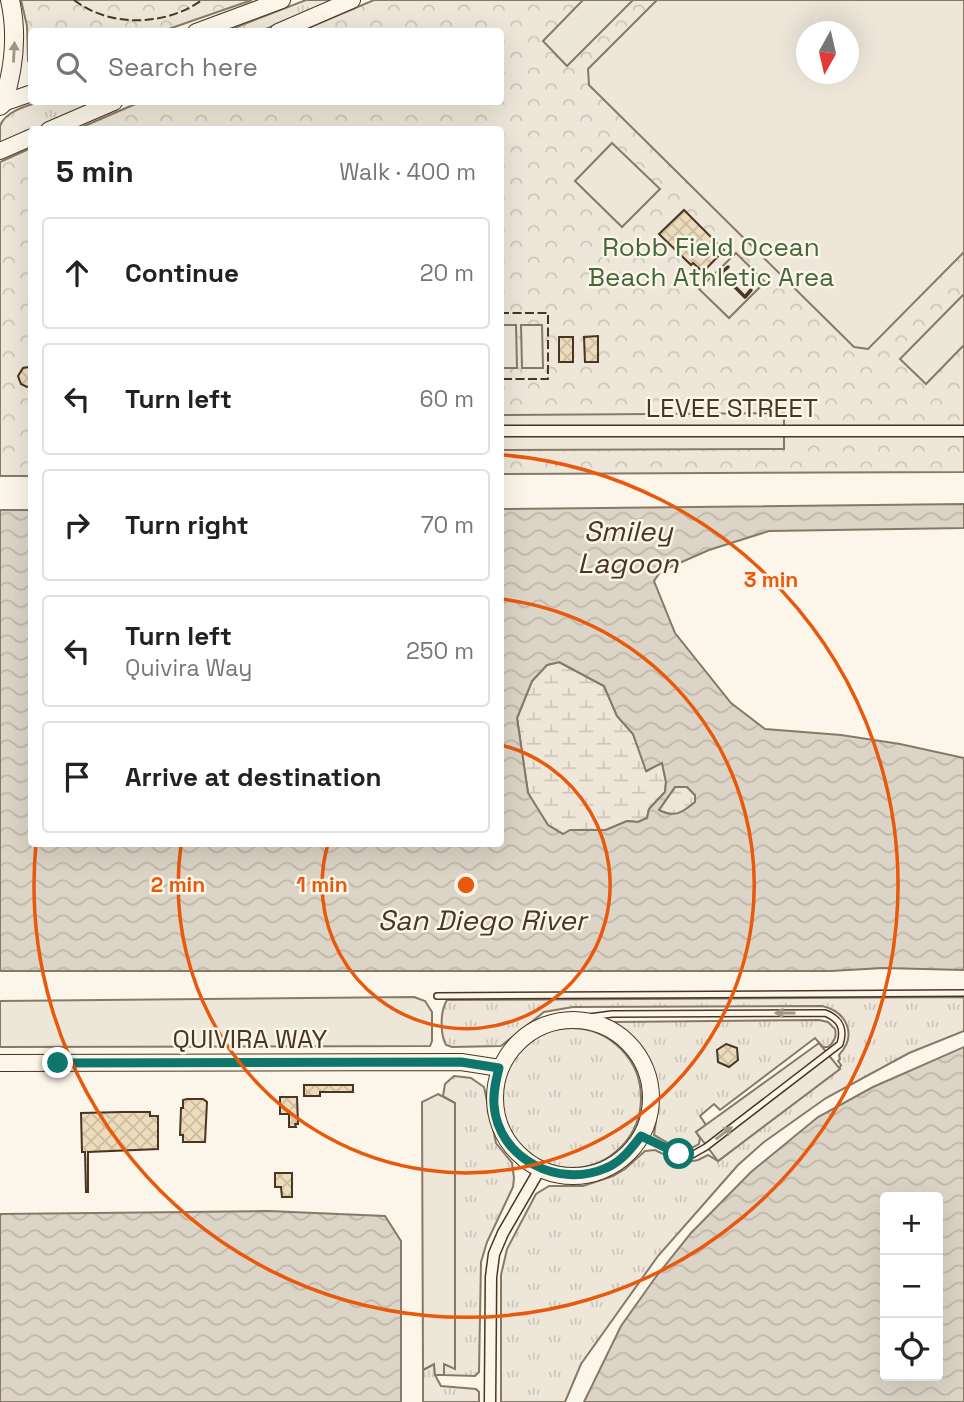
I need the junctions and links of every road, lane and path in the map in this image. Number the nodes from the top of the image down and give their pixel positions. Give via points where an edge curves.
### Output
1 (10, 0) edge
2 (282, 0) edge
3 (352, 0) edge
4 (207, 28) edge
5 (287, 28) edge
6 (28, 94) edge
7 (1, 104) edge
8 (107, 105) edge
9 (58, 126) edge
10 (28, 139) edge
11 (0, 150) edge
12 (504, 431) edge
13 (964, 431) edge
14 (964, 993) edge
15 (437, 996) dead end
16 (574, 1019) junction
17 (0, 1063) edge
18 (499, 1068) junction
19 (641, 1136) junction
20 (540, 1169) junction
21 (490, 1402) edge

7 -> 1 main road via 14,56
2 - 4 street
3 - 5 street
6 - 7 street
8 - 9 street
10 - 11 street
12 - 13 street, LEVEE STREET
14 - 15 lane
16 - 18 street via 550,1022 529,1032
16 - 19 street via 597,1023 635,1049 651,1091 650,1114
19 -> 16 lane via 679,1154 692,1155 840,1044 841,1026 825,1013 612,1014
17 - 18 street, QUIVIRA WAY via 461,1062
18 - 20 street via 494,1087 499,1126 509,1144
19 - 20 street via 608,1168 586,1175
20 - 21 street via 494,1254

